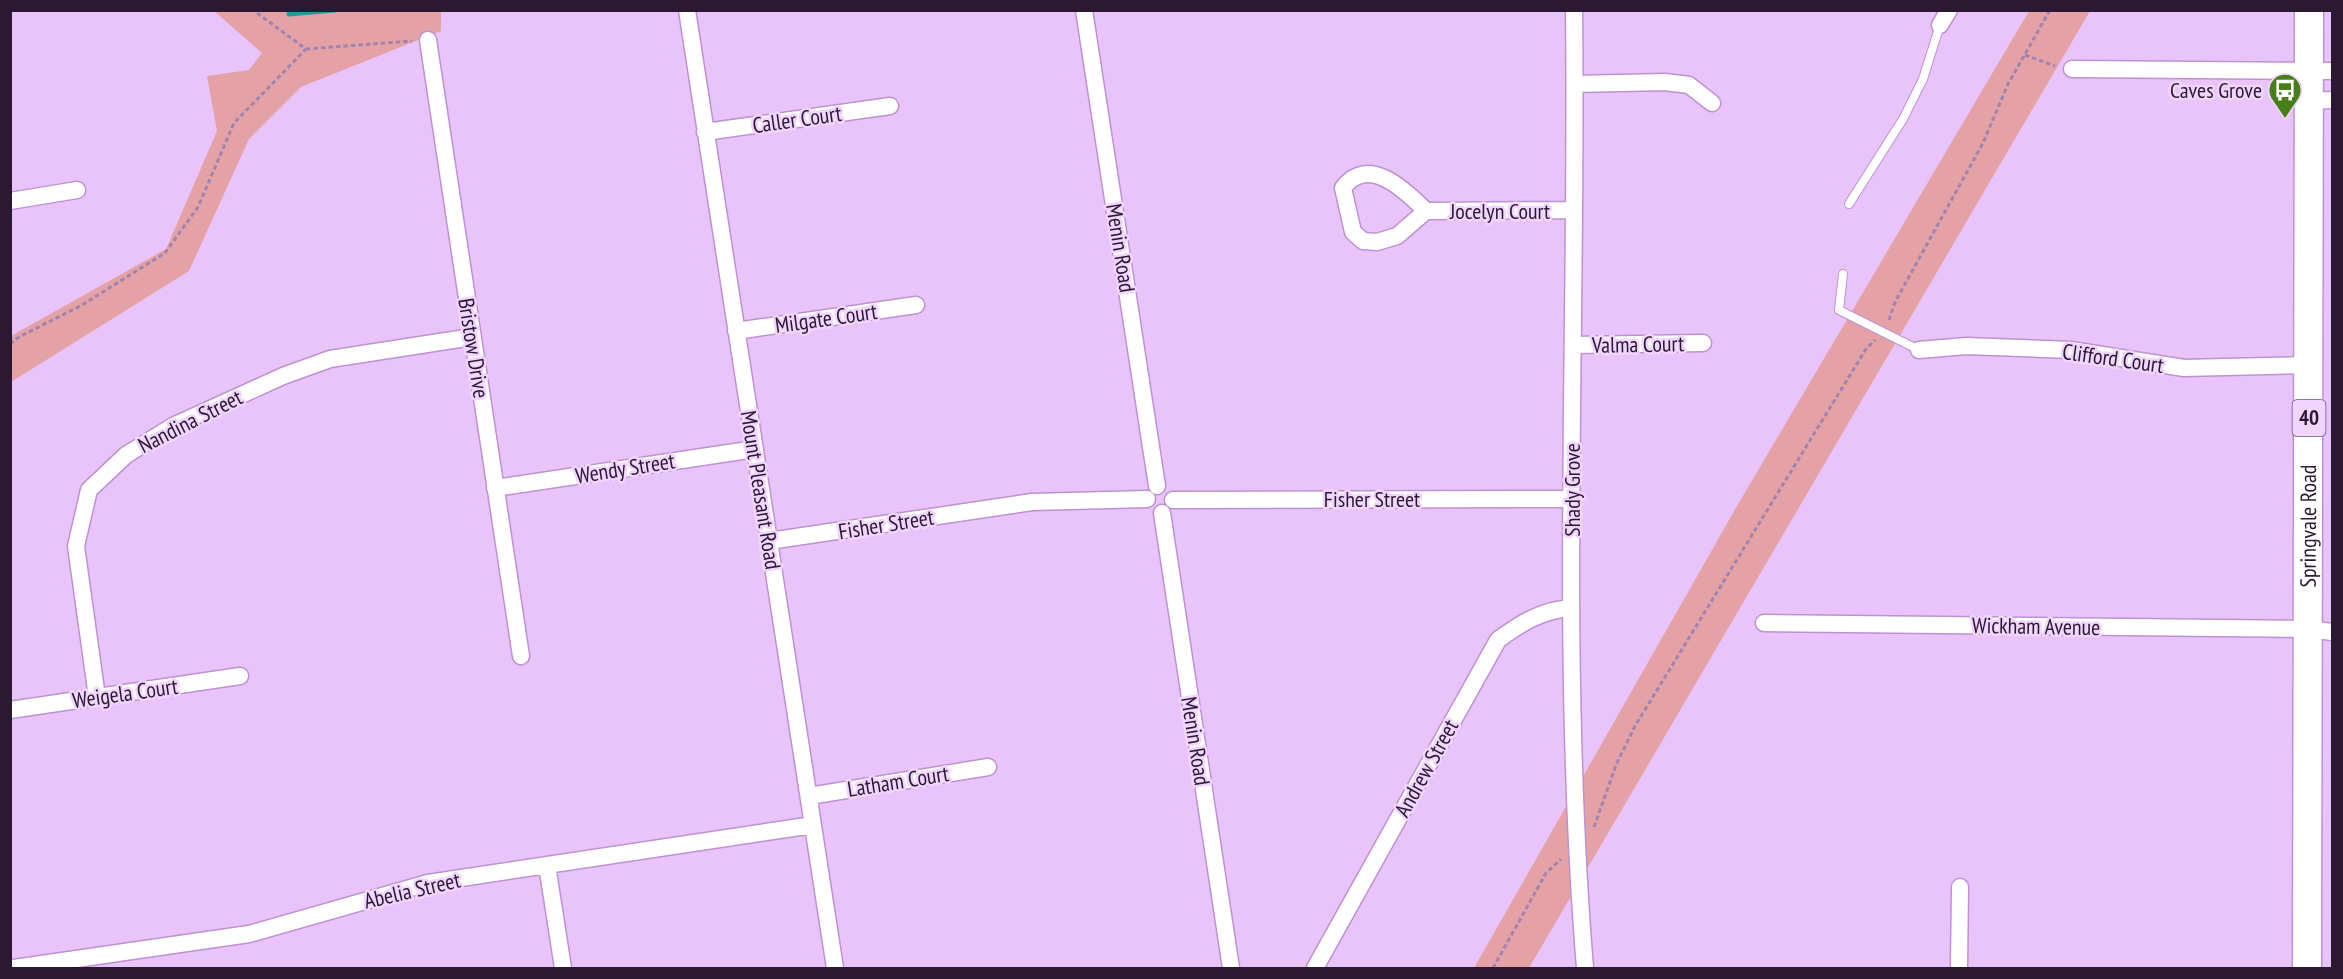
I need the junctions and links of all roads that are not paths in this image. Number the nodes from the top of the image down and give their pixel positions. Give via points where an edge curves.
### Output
1 (687, 10) edge
2 (1084, 10) edge
3 (1574, 10) edge
4 (1949, 10) edge
5 (2309, 10) edge
6 (1940, 25) joint
7 (428, 40) road end
8 (2072, 69) road end
9 (2320, 71) edge
10 (1575, 84) junction
11 (2320, 100) edge
12 (1712, 103) dead end
13 (890, 106) dead end
14 (705, 132) junction
15 (77, 190) dead end
16 (10, 201) edge
17 (1849, 204) dead end
18 (1574, 210) junction
19 (1426, 211) junction
20 (1843, 274) dead end
21 (916, 305) dead end
22 (736, 331) junction
23 (472, 337) junction
24 (1703, 343) dead end
25 (1573, 345) junction
26 (1919, 350) joint
27 (2308, 365) junction
28 (754, 449) junction
29 (495, 488) junction
30 (1152, 493) junction
31 (1571, 499) junction
32 (1167, 507) junction
33 (769, 541) junction
34 (1571, 608) junction
35 (1764, 623) dead end
36 (2320, 630) edge
37 (520, 656) dead end
38 (240, 676) dead end
39 (97, 697) junction
40 (10, 710) edge
41 (988, 767) dead end
42 (809, 796) junction
43 (813, 825) junction
44 (547, 865) junction
45 (1960, 887) dead end
46 (14, 969) edge
47 (563, 969) edge
48 (836, 969) edge
49 (1231, 969) edge
50 (1315, 969) edge
51 (1585, 969) edge
52 (1959, 969) edge
53 (2307, 969) edge

1 - 14 street, Mount Pleasant Road
2 - 30 street, Menin Road
3 - 10 street, Shady Grove
4 - 6 street
5 - 9 highway, Springvale Road / 40
6 - 17 lane via 1923,79 1903,119
7 - 23 street, Bristow Drive
8 - 9 street
9 - 11 highway, Springvale Road / 40
10 - 12 street via 1689,85
10 - 18 street, Shady Grove
11 - 27 highway, Springvale Road / 40
13 - 14 street, Caller Court
14 - 22 street, Mount Pleasant Road
15 - 16 street
18 - 19 street, Jocelyn Court
18 - 25 street, Shady Grove
19 - 19 street, Jocelyn Court via 1397,236 1377,243 1363,241 1353,232 1342,188 1352,176 1365,173 1397,184
20 - 26 lane via 1839,310
21 - 22 street, Milgate Court
22 - 28 street, Mount Pleasant Road
23 - 29 street, Bristow Drive
23 - 39 street, Nandina Street via 330,359 283,376 173,426 126,455 89,490 76,546
24 - 25 street, Valma Court
25 - 31 street, Shady Grove
26 - 27 street, Clifford Court via 1965,346 2072,350 2184,368
27 - 36 highway, Springvale Road / 40
28 - 29 street, Wendy Street
28 - 33 street, Mount Pleasant Road
29 - 37 street, Bristow Drive
30 - 32 street via 1168,489
30 - 32 street via 1151,511
30 - 33 street, Fisher Street via 1032,502
31 - 32 street, Fisher Street
31 - 34 street, Shady Grove
32 - 49 street, Menin Road
33 - 42 street, Mount Pleasant Road
34 - 50 street, Andrew Street via 1551,609 1498,640
34 - 51 street, Shady Grove via 1577,843
35 - 36 street, Wickham Avenue
36 - 53 highway, Springvale Road / 40
38 - 39 street, Weigela Court
39 - 40 street, Weigela Court
41 - 42 street, Latham Court
42 - 43 street, Mount Pleasant Road
43 - 44 street, Abelia Street
43 - 48 street, Mount Pleasant Road
44 - 46 street, Abelia Street via 429,884 249,934
44 - 47 street
45 - 52 street

